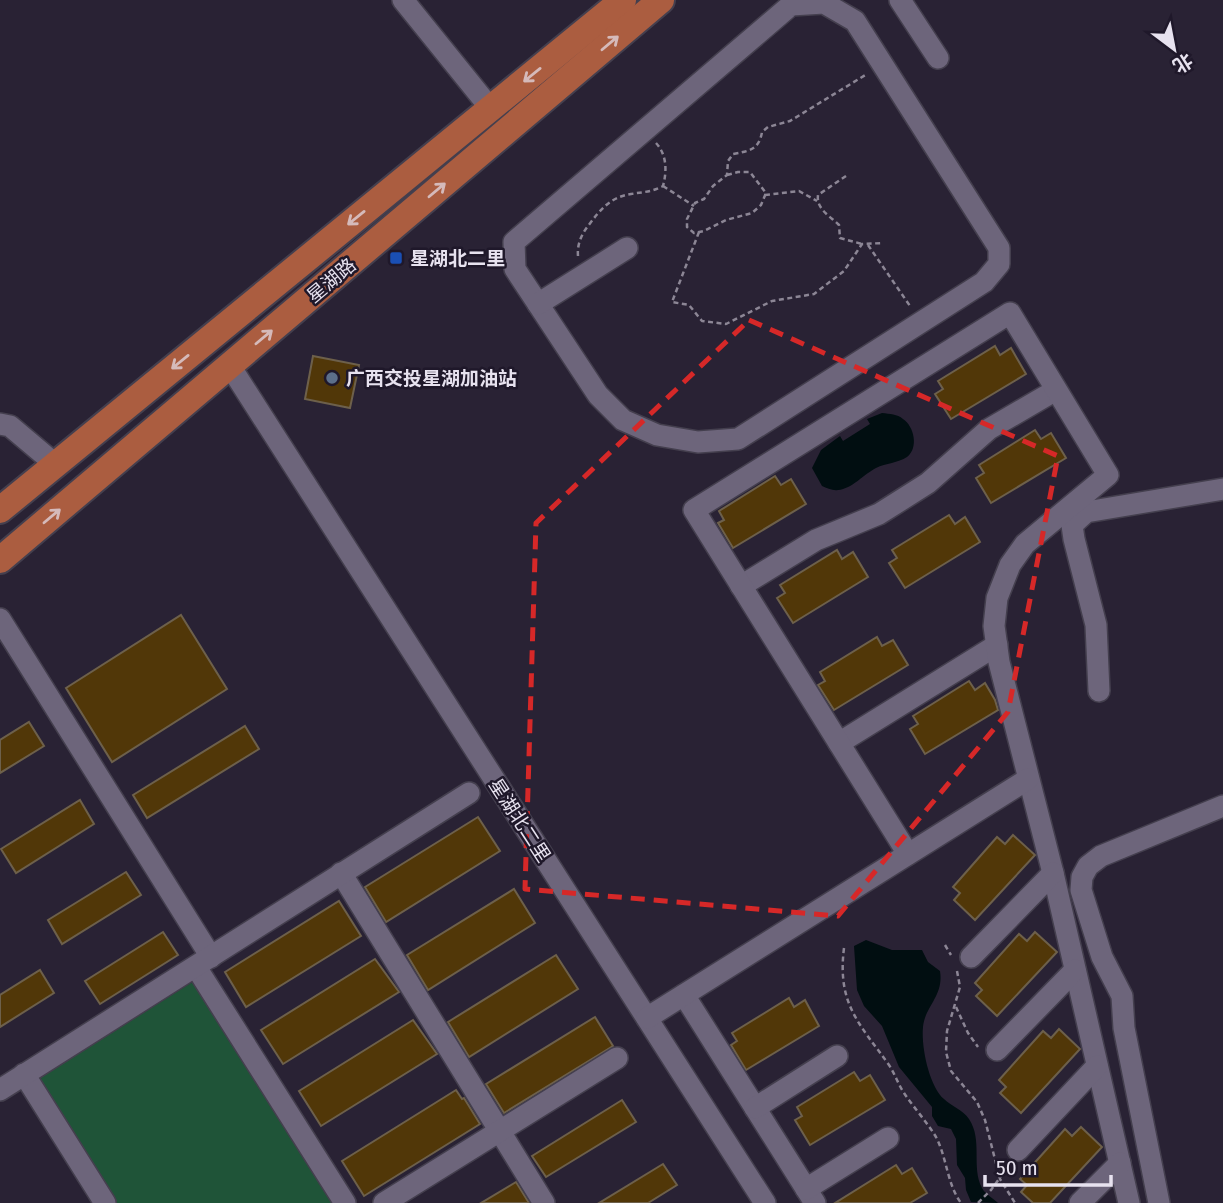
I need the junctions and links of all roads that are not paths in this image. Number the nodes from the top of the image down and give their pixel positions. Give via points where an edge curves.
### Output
1 (403, 0) edge
2 (623, 0) edge
3 (661, 0) edge
4 (900, 0) edge
5 (938, 58) dead end
6 (491, 109) junction
7 (627, 248) dead end
8 (538, 304) junction
9 (230, 366) junction
10 (1056, 390) junction
11 (0, 424) edge
12 (55, 464) junction
13 (1223, 489) edge
14 (0, 510) edge
15 (0, 560) edge
16 (741, 586) junction
17 (0, 619) edge
18 (997, 645) junction
19 (1099, 691) dead end
20 (839, 743) junction
21 (1028, 779) junction
22 (469, 793) dead end
23 (1223, 806) edge
24 (908, 854) junction
25 (341, 873) junction
26 (1053, 873) junction
27 (203, 962) junction
28 (961, 962) road end
29 (1075, 970) junction
30 (684, 995) junction
31 (647, 1018) junction
32 (997, 1050) road end
33 (837, 1056) dead end
34 (617, 1058) dead end
35 (1097, 1066) junction
36 (24, 1074) junction
37 (0, 1090) edge
38 (755, 1108) junction
39 (498, 1132) junction
40 (888, 1138) dead end
41 (1018, 1150) road end
42 (1120, 1163) junction
43 (811, 1196) edge
44 (105, 1203) edge
45 (345, 1203) edge
46 (384, 1203) edge
47 (544, 1203) edge
48 (765, 1203) edge
49 (1080, 1203) edge
50 (1129, 1203) edge
51 (1159, 1203) edge

1 - 6 street
2 -> 6 main road, 星湖路
9 -> 3 main road, 星湖路
4 - 5 street
6 -> 12 main road, 星湖路
7 - 8 street
8 - 8 street via 515,269 514,242 791,5 824,3 855,21 999,248 999,264 984,282 738,439 698,442 657,435 623,420 598,396
15 -> 9 main road, 星湖路
9 - 31 street, 星湖北二里
10 - 16 street via 989,429 928,483 879,514 816,540
10 - 16 street via 1010,313 694,510
10 - 18 street via 1108,475 1025,544 1010,565 997,598
11 - 12 street via 10,426
12 - 14 main road, 星湖路
13 - 19 street via 1086,512 1072,525 1096,625
16 - 20 street
17 - 27 street
18 - 20 street
18 - 21 street
20 - 24 street
21 - 24 street
21 - 26 street
22 - 25 street
23 - 51 street via 1101,856 1082,877 1081,890 1102,957 1122,996 1124,1028
24 - 30 street
25 - 27 street
25 - 39 street
26 - 28 street
26 - 29 street
27 - 36 street
27 - 45 street
29 - 32 street
29 - 35 street
30 - 31 street
30 - 38 street
31 - 48 street, 星湖北二里
33 - 38 street
34 - 39 street
35 - 41 street
35 - 42 street
36 - 37 street
36 - 44 street
38 - 43 street
39 - 46 street
39 - 47 street
40 - 43 street
42 - 49 street
42 - 50 street

